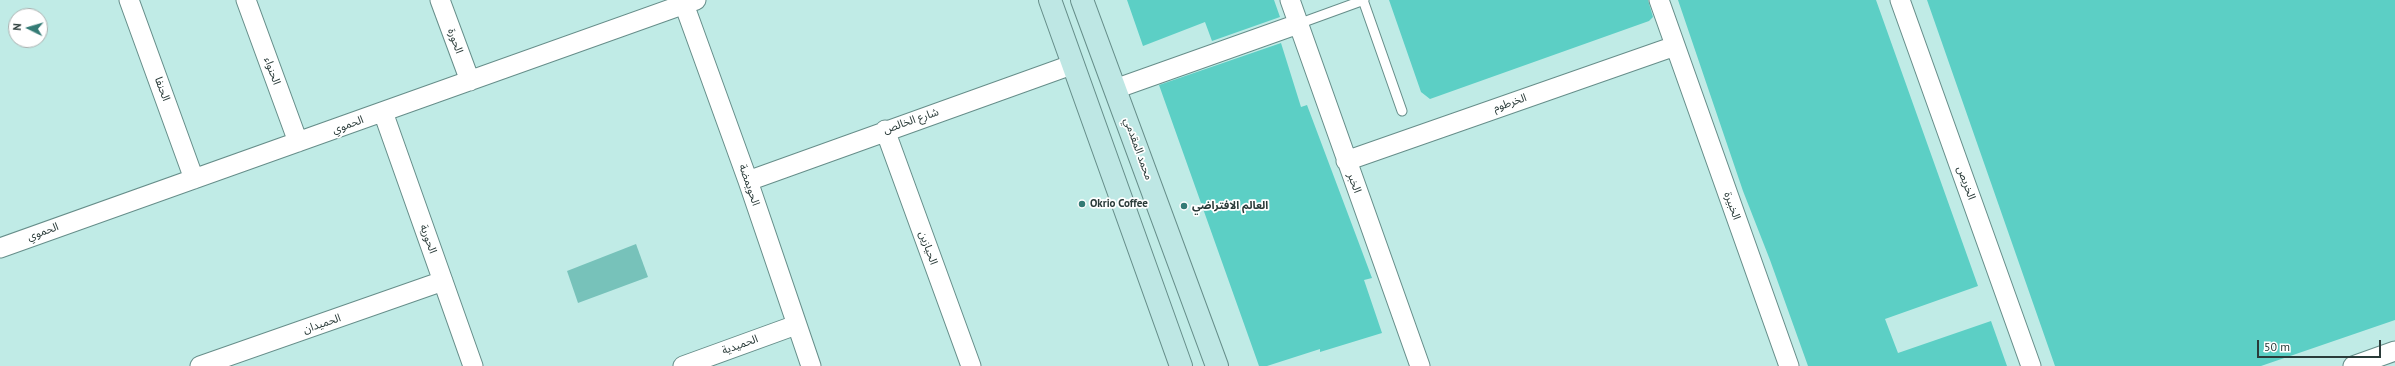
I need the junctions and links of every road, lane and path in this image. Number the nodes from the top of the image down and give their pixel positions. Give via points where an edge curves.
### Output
1 (129, 0) edge
2 (246, 0) edge
3 (440, 0) edge
4 (1050, 0) edge
5 (1290, 0) edge
6 (1363, 0) edge
7 (1659, 0) edge
8 (1900, 0) edge
9 (690, 2) edge
10 (1085, 8) edge
11 (1298, 24) junction
12 (1060, 26) junction
13 (1675, 46) junction
14 (1074, 64) junction
15 (470, 81) junction
16 (1116, 89) junction
17 (1402, 111) dead end
18 (383, 112) junction
19 (885, 130) junction
20 (298, 142) junction
21 (1346, 161) junction
22 (194, 179) junction
23 (748, 181) junction
24 (0, 248) edge
25 (443, 281) junction
26 (796, 325) junction
27 (2390, 357) edge
28 (200, 366) edge
29 (473, 366) edge
30 (683, 366) edge
31 (811, 366) edge
32 (971, 366) edge
33 (1181, 366) edge
34 (1217, 366) edge
35 (1420, 366) edge
36 (1789, 366) edge
37 (2031, 366) edge
38 (2353, 366) edge

1 - 22 street, الحنفا
2 - 20 street, الحنواء
3 - 15 street, الحورة
4 - 12 street
5 - 11 street, الخبر
6 - 11 lane
6 - 17 lane
7 - 13 street, الخبيرة
8 - 37 street, الخريص
9 - 15 street, الحموي
9 - 23 street, الحويمضة
10 - 12 street
10 - 16 street, محمد المقدمي
11 - 16 street
11 - 21 street, الخبر
12 - 14 street
13 - 21 street, الخرطوم
13 - 36 street, الخبيرة
14 - 19 street, شارع الخالص
14 - 33 street
15 - 18 street, الحموي
16 - 34 street, محمد المقدمي
18 - 20 street, الحموي
18 - 25 street, الحورية
19 - 23 street, شارع الخالص
19 - 32 street, الحيازين
20 - 22 street, الحموي
21 - 35 street, الخبر
22 - 24 street, الحموي
23 - 26 street, الحويمضة
25 - 28 street, الحميدان
25 - 29 street, الحورية
26 - 30 street, الحميدية
26 - 31 street, الحويمضة
27 - 38 street

